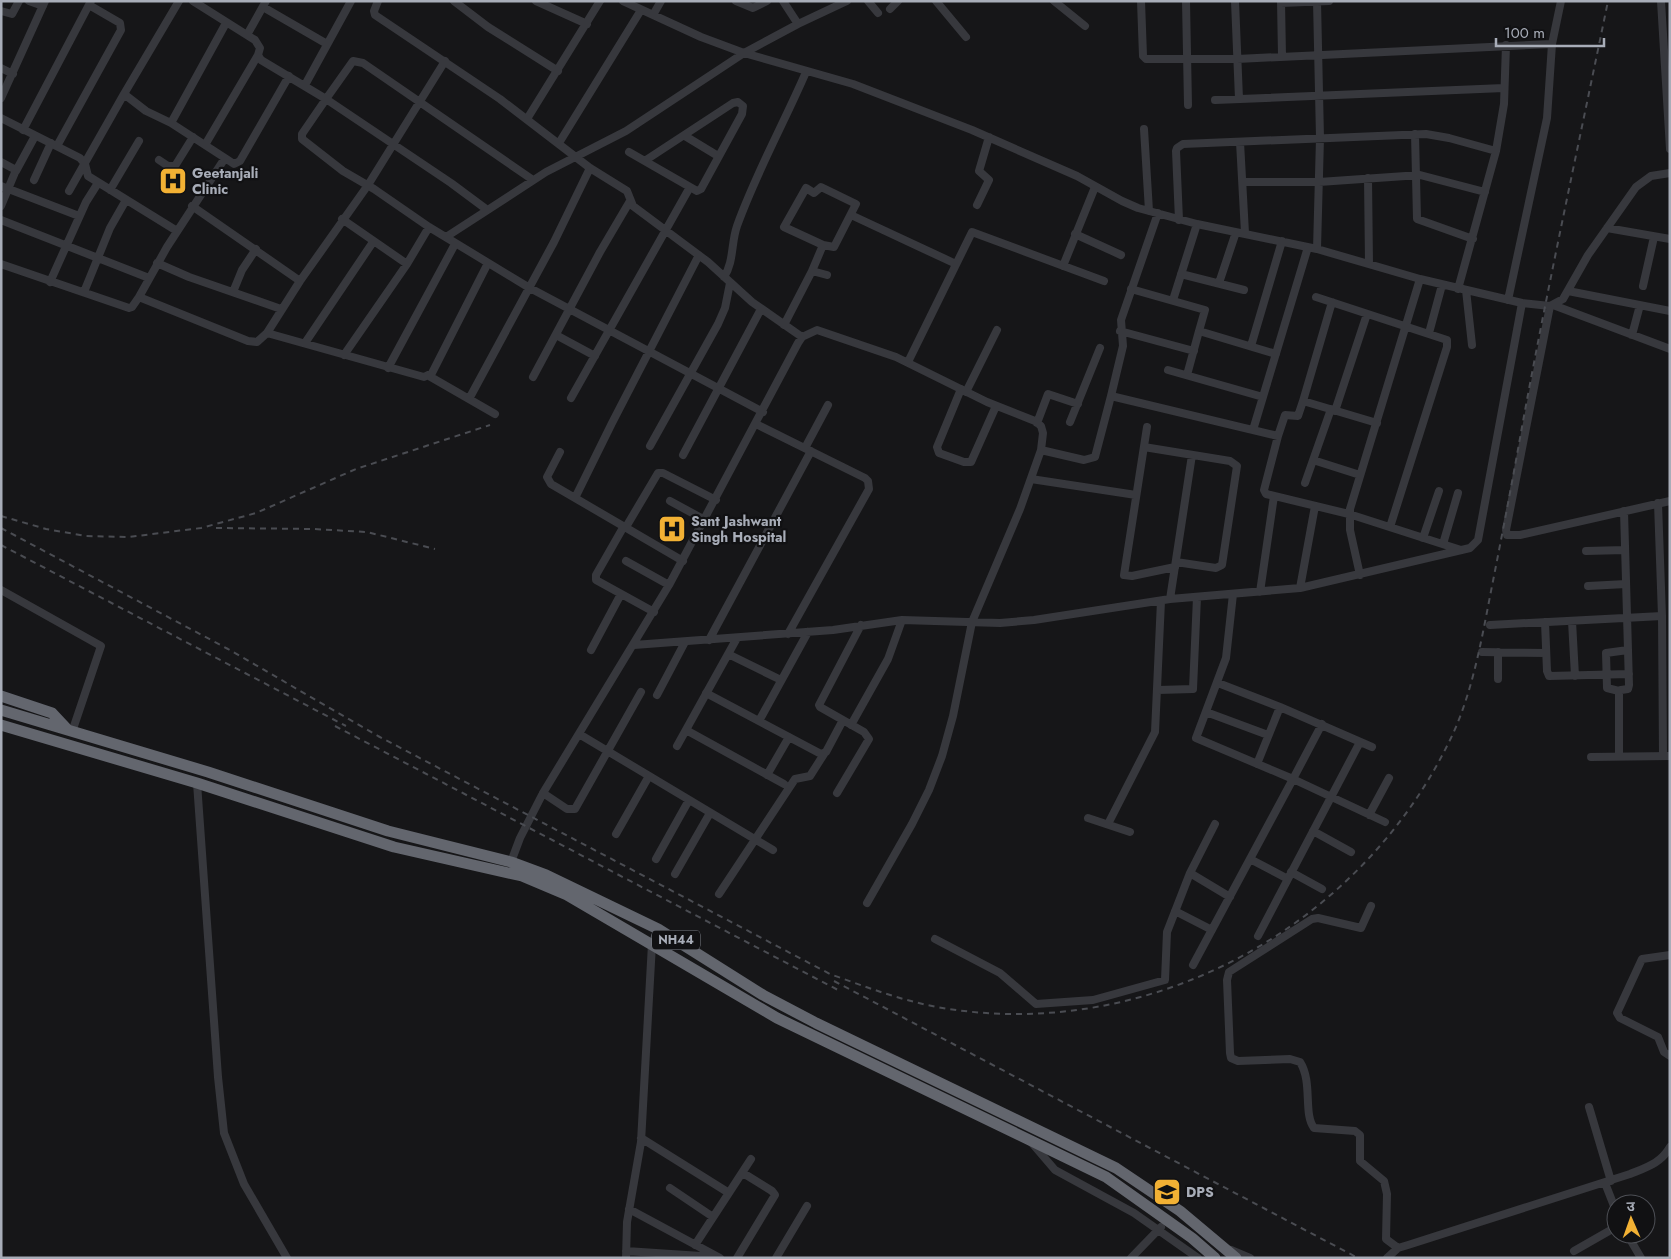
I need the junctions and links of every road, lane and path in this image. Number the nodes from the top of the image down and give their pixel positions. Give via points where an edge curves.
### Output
1 (19, 1) edge
2 (29, 1) edge
3 (179, 1) edge
4 (193, 1) edge
5 (209, 1) edge
6 (351, 1) edge
7 (378, 1) edge
8 (536, 1) edge
9 (600, 1) edge
10 (623, 1) edge
11 (661, 1) edge
12 (736, 1) edge
13 (767, 1) edge
14 (783, 1) edge
15 (847, 1) edge
16 (868, 1) edge
17 (898, 1) edge
18 (936, 1) edge
19 (1054, 1) edge
20 (1141, 1) edge
21 (1186, 1) edge
22 (1235, 1) edge
23 (1329, 1) edge
24 (1561, 1) edge
25 (1661, 1) edge
26 (456, 2) edge
27 (1281, 2) edge
28 (1317, 2) edge
29 (90, 3) edge
30 (44, 4) edge
31 (264, 4) edge
32 (205, 8) junction
33 (890, 8) dead end
34 (641, 10) junction
35 (1, 12) edge
36 (878, 13) dead end
37 (653, 15) junction
38 (226, 24) junction
39 (587, 24) junction
40 (798, 24) junction
41 (1085, 26) dead end
42 (247, 36) junction
43 (966, 38) dead end
44 (327, 44) junction
45 (1552, 44) junction
46 (1506, 45) junction
47 (744, 53) junction
48 (1318, 54) junction
49 (258, 55) junction
50 (1282, 56) junction
51 (1188, 59) junction
52 (1237, 59) junction
53 (445, 62) junction
54 (1, 68) edge
55 (558, 72) junction
56 (806, 72) junction
57 (13, 74) junction
58 (289, 76) junction
59 (305, 85) junction
60 (1504, 88) junction
61 (124, 94) junction
62 (1319, 96) junction
63 (1, 98) edge
64 (326, 99) junction
65 (1239, 99) junction
66 (1215, 100) dead end
67 (418, 103) junction
68 (1188, 106) dead end
69 (1, 118) edge
70 (527, 119) junction
71 (171, 123) junction
72 (1144, 129) dead end
73 (23, 130) junction
74 (1415, 134) junction
75 (35, 136) junction
76 (685, 136) junction
77 (193, 137) junction
78 (989, 137) junction
79 (1320, 138) junction
80 (139, 141) dead end
81 (1240, 142) junction
82 (560, 143) junction
83 (54, 144) junction
84 (393, 144) junction
85 (205, 145) junction
86 (1670, 149) edge
87 (1496, 151) junction
88 (629, 152) dead end
89 (718, 156) junction
90 (578, 157) junction
91 (225, 158) junction
92 (160, 160) dead end
93 (646, 160) junction
94 (1, 162) edge
95 (84, 164) junction
96 (590, 168) junction
97 (16, 171) junction
98 (1670, 173) edge
99 (1414, 175) junction
100 (1368, 178) junction
101 (34, 180) dead end
102 (533, 180) junction
103 (1243, 182) junction
104 (1319, 182) junction
105 (98, 183) junction
106 (368, 185) junction
107 (5, 187) edge
108 (690, 187) junction
109 (1095, 187) junction
110 (110, 190) junction
111 (69, 192) dead end
112 (1485, 192) junction
113 (126, 200) junction
114 (630, 201) junction
115 (977, 205) dead end
116 (1, 206) edge
117 (192, 206) junction
118 (486, 209) junction
119 (1149, 211) junction
120 (1158, 213) junction
121 (851, 215) junction
122 (79, 216) junction
123 (342, 219) junction
124 (1, 220) edge
125 (1180, 220) junction
126 (1197, 224) junction
127 (428, 227) junction
128 (1607, 228) junction
129 (177, 230) junction
130 (665, 231) junction
131 (1236, 232) junction
132 (1245, 233) junction
133 (1075, 234) junction
134 (446, 237) junction
135 (1654, 237) junction
136 (1473, 239) junction
137 (1670, 239) edge
138 (1282, 241) junction
139 (373, 242) junction
140 (455, 244) junction
141 (66, 245) junction
142 (823, 245) junction
143 (1308, 247) junction
144 (256, 249) junction
145 (1317, 249) junction
146 (699, 255) junction
147 (1121, 255) dead end
148 (97, 258) junction
149 (157, 263) junction
150 (488, 263) junction
151 (1, 264) edge
152 (407, 264) junction
153 (956, 264) junction
154 (1369, 264) junction
155 (1063, 266) junction
156 (812, 271) junction
157 (1181, 274) junction
158 (828, 276) dead end
159 (724, 277) junction
160 (148, 278) junction
161 (1420, 279) junction
162 (300, 281) junction
163 (1104, 281) dead end
164 (50, 282) junction
165 (730, 283) junction
166 (1219, 283) junction
167 (1442, 285) junction
168 (1644, 286) dead end
169 (528, 287) junction
170 (1131, 289) junction
171 (1244, 290) dead end
172 (1462, 290) junction
173 (1568, 291) junction
174 (84, 292) junction
175 (233, 292) junction
176 (139, 297) junction
177 (1316, 297) dead end
178 (1173, 300) junction
179 (1508, 300) junction
180 (1332, 302) junction
181 (1522, 303) junction
182 (1552, 305) junction
183 (1640, 305) junction
184 (570, 308) junction
185 (281, 309) junction
186 (761, 309) junction
187 (1670, 311) edge
188 (1368, 314) junction
189 (784, 325) junction
190 (1406, 326) junction
191 (610, 330) junction
192 (996, 330) dead end
193 (1120, 331) junction
194 (1199, 331) junction
195 (267, 333) junction
196 (1428, 333) junction
197 (556, 335) junction
198 (1632, 335) junction
199 (802, 337) junction
200 (306, 344) junction
201 (1472, 345) dead end
202 (1251, 346) junction
203 (1100, 348) dead end
204 (1670, 349) edge
205 (651, 351) junction
206 (1194, 352) junction
207 (1276, 354) junction
208 (344, 355) junction
209 (595, 356) junction
210 (908, 362) junction
211 (388, 368) junction
212 (1168, 370) dead end
213 (689, 373) junction
214 (1187, 375) junction
215 (429, 376) junction
216 (533, 377) dead end
217 (720, 389) junction
218 (963, 390) junction
219 (1111, 396) junction
220 (1263, 397) junction
221 (571, 398) dead end
222 (469, 399) junction
223 (1303, 401) junction
224 (1078, 404) junction
225 (828, 405) dead end
226 (996, 406) junction
227 (1333, 410) junction
228 (763, 412) junction
229 (495, 414) dead end
230 (1070, 422) dead end
231 (1037, 423) junction
232 (1377, 423) junction
233 (756, 424) junction
234 (1147, 427) dead end
235 (1253, 430) junction
236 (1278, 436) junction
237 (650, 446) dead end
238 (1144, 447) junction
239 (808, 450) junction
240 (1041, 450) junction
241 (560, 452) dead end
242 (683, 455) dead end
243 (1192, 455) junction
244 (1313, 460) junction
245 (1360, 475) junction
246 (1031, 478) junction
247 (1305, 483) dead end
248 (1439, 491) dead end
249 (1458, 493) dead end
250 (1136, 495) junction
251 (1274, 496) junction
252 (575, 498) junction
253 (716, 500) junction
254 (670, 501) dead end
255 (1670, 501) edge
256 (1658, 503) junction
257 (1315, 506) junction
258 (1624, 511) junction
259 (1349, 514) junction
260 (704, 520) junction
261 (625, 526) junction
262 (1390, 527) junction
263 (1423, 538) junction
264 (1442, 544) junction
265 (1462, 550) junction
266 (1626, 550) junction
267 (1586, 551) dead end
268 (626, 561) dead end
269 (683, 561) junction
270 (1175, 564) junction
271 (1360, 575) junction
272 (1626, 584) junction
273 (669, 585) junction
274 (1588, 586) dead end
275 (1300, 588) junction
276 (1, 590) edge
277 (1260, 592) junction
278 (621, 594) junction
279 (1233, 594) junction
280 (1197, 597) junction
281 (1166, 600) junction
282 (654, 612) junction
283 (1662, 616) junction
284 (1627, 618) junction
285 (902, 620) junction
286 (1572, 621) junction
287 (972, 622) junction
288 (1545, 622) junction
289 (861, 625) junction
290 (1490, 625) dead end
291 (808, 632) junction
292 (788, 634) junction
293 (737, 638) junction
294 (709, 640) junction
295 (685, 642) junction
296 (634, 645) junction
297 (591, 650) dead end
298 (1628, 650) junction
299 (1482, 652) dead end
300 (1498, 652) junction
301 (1546, 653) junction
302 (728, 654) junction
303 (1607, 674) junction
304 (1629, 674) junction
305 (1575, 676) junction
306 (1498, 678) dead end
307 (781, 680) junction
308 (1218, 682) junction
309 (1158, 690) junction
310 (1619, 691) junction
311 (641, 692) dead end
312 (706, 693) junction
313 (657, 694) dead end
314 (1, 696) edge
315 (1280, 706) junction
316 (1, 710) edge
317 (1206, 712) junction
318 (843, 720) junction
319 (759, 721) junction
320 (1322, 724) junction
321 (1, 725) edge
322 (851, 725) junction
323 (686, 730) junction
324 (70, 731) junction
325 (579, 734) junction
326 (1268, 736) junction
327 (788, 737) junction
328 (1360, 742) junction
329 (677, 746) dead end
330 (1372, 747) dead end
331 (607, 751) junction
332 (824, 754) junction
333 (1591, 756) dead end
334 (1619, 756) junction
335 (1666, 756) edge
336 (1257, 764) junction
337 (767, 775) junction
338 (649, 776) junction
339 (1389, 778) dead end
340 (1293, 779) junction
341 (197, 783) junction
342 (784, 784) dead end
343 (543, 793) junction
344 (836, 793) dead end
345 (1331, 797) junction
346 (689, 800) junction
347 (710, 813) junction
348 (1369, 815) junction
349 (1088, 818) dead end
350 (1386, 822) dead end
351 (1108, 824) junction
352 (1215, 824) dead end
353 (1313, 831) junction
354 (1130, 832) dead end
355 (616, 834) dead end
356 (756, 840) junction
357 (772, 850) dead end
358 (1351, 852) dead end
359 (1250, 858) junction
360 (656, 859) dead end
361 (511, 862) junction
362 (675, 874) dead end
363 (1190, 874) junction
364 (1290, 876) junction
365 (1322, 889) dead end
366 (719, 894) dead end
367 (1230, 897) junction
368 (867, 903) dead end
369 (1371, 906) dead end
370 (1174, 912) junction
371 (658, 930) junction
372 (1212, 930) junction
373 (1258, 936) dead end
374 (934, 939) dead end
375 (652, 944) junction
376 (1670, 955) edge
377 (1193, 965) dead end
378 (1670, 1056) edge
379 (1590, 1107) dead end
380 (641, 1138) junction
381 (1030, 1141) junction
382 (1670, 1147) edge
383 (1667, 1157) edge
384 (751, 1159) dead end
385 (742, 1173) junction
386 (1608, 1182) junction
387 (670, 1188) dead end
388 (729, 1194) junction
389 (1611, 1194) edge
390 (807, 1206) dead end
391 (629, 1209) junction
392 (713, 1217) junction
393 (1168, 1220) junction
394 (1159, 1229) junction
395 (1606, 1233) edge
396 (1633, 1244) edge
397 (695, 1245) junction
398 (1222, 1246) junction
399 (1398, 1248) junction
400 (1574, 1251) dead end
401 (626, 1254) edge
402 (287, 1258) edge
403 (720, 1258) edge
404 (738, 1258) edge
405 (776, 1258) edge
406 (1131, 1258) edge
407 (1198, 1258) edge
408 (1216, 1258) edge
409 (1236, 1258) edge
410 (1250, 1258) edge
411 (1387, 1258) edge
412 (1641, 1258) edge

1 - 35 street via 12,14
2 - 30 street
3 - 61 street
4 - 32 street
5 - 32 street
6 - 44 street
7 - 53 street via 375,15
8 - 39 street
9 - 39 street
10 - 34 street
11 - 37 street
12 - 13 street via 753,8
14 - 40 street
15 - 40 street
16 - 36 street
17 - 33 street
18 - 43 street
19 - 41 street
20 - 51 street via 1144,58
21 - 51 street
22 - 52 street
23 - 28 street
24 - 45 street
25 - 86 street
26 - 55 street via 488,27
27 - 28 street
27 - 50 street
28 - 48 street
29 - 73 street
29 - 83 street via 120,23 121,30
30 - 57 street
31 - 42 street
31 - 44 street
32 - 38 street
34 - 37 street
34 - 82 street
37 - 47 street
38 - 42 street
38 - 71 street
39 - 55 street
40 - 47 street
42 - 49 street via 259,46
44 - 59 street
45 - 46 street
45 - 179 street via 1547,118
46 - 48 street
46 - 60 street
47 - 56 street
47 - 90 street via 626,131
48 - 50 street
48 - 62 street
49 - 58 street
49 - 85 street
50 - 52 street
51 - 52 street
51 - 68 street
52 - 65 street
53 - 67 street
53 - 70 street
54 - 57 street
55 - 70 street
56 - 78 street via 853,84
56 - 159 street via 748,199 734,235 730,267
57 - 63 street
58 - 59 street
58 - 91 street via 240,161 234,164
59 - 64 street
60 - 62 street
60 - 87 street
61 - 71 street via 146,111
61 - 95 street
62 - 65 street
62 - 79 street
64 - 67 street via 355,60
64 - 84 street
64 - 106 street via 302,134 302,139 343,171
65 - 66 street
67 - 84 street
67 - 102 street
69 - 73 street
70 - 82 street
71 - 77 street
72 - 119 street
73 - 75 street
74 - 79 street
74 - 87 street via 1440,136
74 - 99 street
75 - 83 street
75 - 97 street
76 - 89 street
76 - 89 street via 732,103 741,104 742,114
76 - 93 street
77 - 85 street
77 - 92 street via 175,166 168,166
78 - 109 street
78 - 115 street via 979,171 990,180
79 - 81 street
79 - 104 street
80 - 110 street
81 - 103 street
81 - 125 street via 1183,144 1177,148
82 - 90 street
83 - 95 street via 80,158
83 - 101 street
84 - 106 street
84 - 118 street
85 - 91 street
87 - 112 street
88 - 93 street
89 - 108 street via 701,189 697,191
90 - 96 street
90 - 102 street
91 - 117 street
93 - 108 street
94 - 97 street
95 - 105 street via 88,176
95 - 111 street
96 - 114 street via 627,191
96 - 169 street
97 - 107 street
98 - 128 street via 1643,180
99 - 100 street
99 - 112 street
99 - 136 street via 1418,221
100 - 104 street
100 - 154 street
102 - 118 street
103 - 104 street
103 - 132 street
104 - 145 street
105 - 110 street
105 - 122 street
106 - 123 street
106 - 127 street
107 - 116 street
107 - 122 street
108 - 130 street
109 - 119 street
109 - 133 street
110 - 113 street
112 - 136 street
113 - 129 street
113 - 148 street
114 - 130 street
114 - 184 street
117 - 129 street
117 - 144 street
118 - 134 street
119 - 120 street
120 - 125 street
120 - 170 street
121 - 142 street via 834,247
121 - 142 street via 856,204 821,187 814,193 806,188 784,227
121 - 153 street
122 - 141 street
123 - 139 street
123 - 162 street
124 - 141 street
125 - 126 street
126 - 131 street
126 - 157 street
127 - 134 street
127 - 152 street
128 - 135 street
128 - 173 street
129 - 149 street
130 - 146 street
130 - 191 street
131 - 132 street
131 - 166 street
132 - 138 street
133 - 147 street
133 - 155 street
134 - 140 street
135 - 137 street
135 - 168 street
136 - 172 street
138 - 143 street
138 - 202 street
139 - 152 street
139 - 200 street
140 - 150 street
140 - 211 street
141 - 148 street
141 - 164 street
142 - 156 street
143 - 145 street
143 - 207 street
144 - 162 street
144 - 175 street
145 - 154 street
146 - 159 street
146 - 205 street
148 - 160 street
148 - 174 street
149 - 160 street
149 - 175 street
150 - 169 street
150 - 215 street
151 - 164 street
152 - 208 street
153 - 155 street via 972,232
153 - 210 street
154 - 161 street
155 - 163 street
156 - 158 street
156 - 189 street
157 - 166 street
157 - 178 street
159 - 165 street
160 - 176 street
161 - 167 street
161 - 190 street
162 - 185 street
164 - 174 street
165 - 186 street
165 - 213 street via 723,313
166 - 171 street
167 - 172 street
167 - 196 street
169 - 184 street
169 - 222 street
170 - 178 street
170 - 193 street
172 - 179 street
172 - 201 street
173 - 182 street via 1563,299
173 - 183 street
174 - 176 street via 129,308
175 - 185 street
176 - 195 street via 248,341 257,342
177 - 180 street
178 - 194 street via 1205,310
179 - 181 street
180 - 188 street
180 - 223 street
181 - 182 street
181 - 265 street via 1478,540 1470,548
182 - 198 street
182 - 258 street via 1507,535 1520,535
183 - 187 street
183 - 198 street
184 - 191 street
184 - 197 street
185 - 195 street
186 - 189 street
186 - 217 street
188 - 190 street
188 - 227 street
189 - 199 street
190 - 196 street
190 - 232 street
191 - 205 street
191 - 209 street
192 - 218 street
193 - 206 street
193 - 219 street via 1122,346
194 - 202 street
194 - 206 street
195 - 200 street
196 - 262 street via 1448,343
197 - 209 street
197 - 216 street
198 - 204 street
199 - 210 street via 811,331 826,332
199 - 228 street
200 - 208 street
202 - 207 street
203 - 224 street
205 - 213 street
205 - 252 street
206 - 214 street
207 - 220 street
208 - 211 street
209 - 221 street
210 - 218 street
211 - 215 street via 421,377
212 - 214 street
213 - 217 street
213 - 237 street
214 - 220 street
215 - 222 street
217 - 228 street
217 - 242 street
218 - 226 street
218 - 226 street via 939,442 939,453 970,462
219 - 235 street
219 - 240 street via 1095,457 1084,460
220 - 235 street
222 - 229 street
223 - 227 street
223 - 236 street via 1298,416 1285,415
224 - 230 street
224 - 231 street via 1048,394
225 - 239 street
226 - 231 street
227 - 232 street
227 - 244 street
228 - 233 street
231 - 240 street via 1043,432
232 - 245 street
233 - 239 street
233 - 253 street
234 - 238 street
235 - 236 street
236 - 251 street via 1264,490
238 - 243 street
238 - 250 street
239 - 292 street via 865,478 869,489
239 - 294 street
240 - 246 street
241 - 252 street via 547,479
243 - 270 street
243 - 270 street via 1234,462 1238,466 1236,479 1222,565 1216,568
244 - 245 street
244 - 247 street
245 - 259 street
246 - 250 street
246 - 287 street
248 - 263 street
249 - 264 street
250 - 270 street via 1124,575 1132,576
251 - 257 street
251 - 277 street
252 - 261 street
253 - 260 street
253 - 261 street via 658,473
254 - 260 street
255 - 256 street
256 - 258 street
256 - 283 street
257 - 259 street
257 - 275 street
258 - 266 street
259 - 262 street
259 - 271 street
260 - 269 street
261 - 269 street
261 - 278 street via 595,577 597,583
262 - 263 street
263 - 264 street
264 - 265 street
265 - 271 street
266 - 267 street
266 - 272 street
268 - 273 street
269 - 273 street
270 - 281 street
271 - 275 street
272 - 274 street
272 - 284 street
273 - 282 street
275 - 277 street
276 - 324 street via 101,646
277 - 279 street
278 - 282 street
278 - 297 street
279 - 280 street
279 - 308 street via 1227,649
280 - 281 street
280 - 309 street via 1193,689
281 - 287 street via 1034,620
281 - 309 street
282 - 296 street
283 - 284 street
283 - 335 street
284 - 286 street
284 - 298 street
285 - 287 street
285 - 289 street
285 - 322 street via 888,660
286 - 288 street
286 - 305 street
287 - 368 street via 953,716 936,772 912,824
288 - 290 street
288 - 301 street
289 - 291 street
289 - 318 street via 820,704
291 - 292 street
291 - 307 street
292 - 293 street
293 - 294 street
293 - 302 street
294 - 295 street
295 - 296 street
295 - 313 street
296 - 325 street
298 - 303 street via 1606,653
298 - 304 street
299 - 300 street
300 - 301 street
300 - 306 street
301 - 305 street via 1547,675
302 - 307 street
302 - 312 street
303 - 304 street
303 - 305 street
303 - 310 street via 1607,688
304 - 310 street via 1629,687
307 - 319 street
308 - 315 street
308 - 317 street
309 - 351 street via 1154,738
310 - 334 street
311 - 331 street
312 - 319 street
312 - 323 street
314 - 324 highway via 52,712
315 - 320 street
315 - 326 street
316 - 324 highway, NH44
317 - 326 street
317 - 336 street via 1196,738
318 - 322 street
318 - 332 street
319 - 327 street
320 - 328 street
320 - 340 street
321 - 341 highway, NH44
322 - 344 street via 868,735 869,739
323 - 329 street
323 - 337 street
324 - 361 highway, NH44 via 388,831
325 - 331 street
325 - 343 street
326 - 336 street
327 - 332 street
327 - 337 street
328 - 330 street
328 - 345 street
331 - 338 street
331 - 343 street via 575,809 567,809
332 - 356 street via 810,776 795,779
333 - 334 street
334 - 335 street
336 - 340 street
337 - 342 street
338 - 346 street
338 - 355 street
339 - 348 street
340 - 345 street
340 - 359 street
341 - 375 highway, NH44 via 394,847 522,876 568,895
341 - 402 street via 224,1133 244,1184
343 - 361 street
345 - 348 street
345 - 353 street
346 - 347 street
346 - 360 street
347 - 356 street
347 - 362 street
348 - 350 street
349 - 351 street
351 - 354 street
352 - 363 street
353 - 358 street
353 - 364 street
356 - 357 street
356 - 366 street
359 - 364 street
359 - 367 street
361 - 371 highway, NH44 via 546,875
363 - 367 street
363 - 370 street
364 - 365 street
364 - 373 street
367 - 372 street
369 - 399 street via 1361,928 1312,919 1229,972 1230,1053 1231,1058 1238,1061 1290,1059 1300,1062 1307,1079 1314,1128 1360,1134 1360,1161 1381,1178 1386,1187 1386,1238
370 - 372 street
370 - 374 street via 1167,932 1165,980 1093,1000 1036,1004 993,969
371 - 375 street
371 - 398 highway, NH44 via 772,1000 1116,1168 1158,1194
372 - 377 street
375 - 380 street
375 - 381 highway, NH44 via 777,1018
376 - 378 street via 1642,959 1617,1013 1620,1018 1658,1036 1664,1052
379 - 386 street
380 - 388 street
380 - 391 street
381 - 393 highway, NH44 via 1106,1177
381 - 394 street via 1055,1170
382 - 383 street
383 - 386 street
384 - 385 street
385 - 388 street
385 - 404 street via 775,1195
386 - 389 street
386 - 399 street
387 - 392 street
388 - 392 street
390 - 405 street
391 - 397 street
391 - 401 street
392 - 397 street
393 - 394 street
393 - 408 highway, NH44
394 - 406 street
394 - 407 street
395 - 400 street
396 - 412 street
397 - 403 street
398 - 409 highway, NH44
398 - 410 street
399 - 411 street
401 - 403 street

